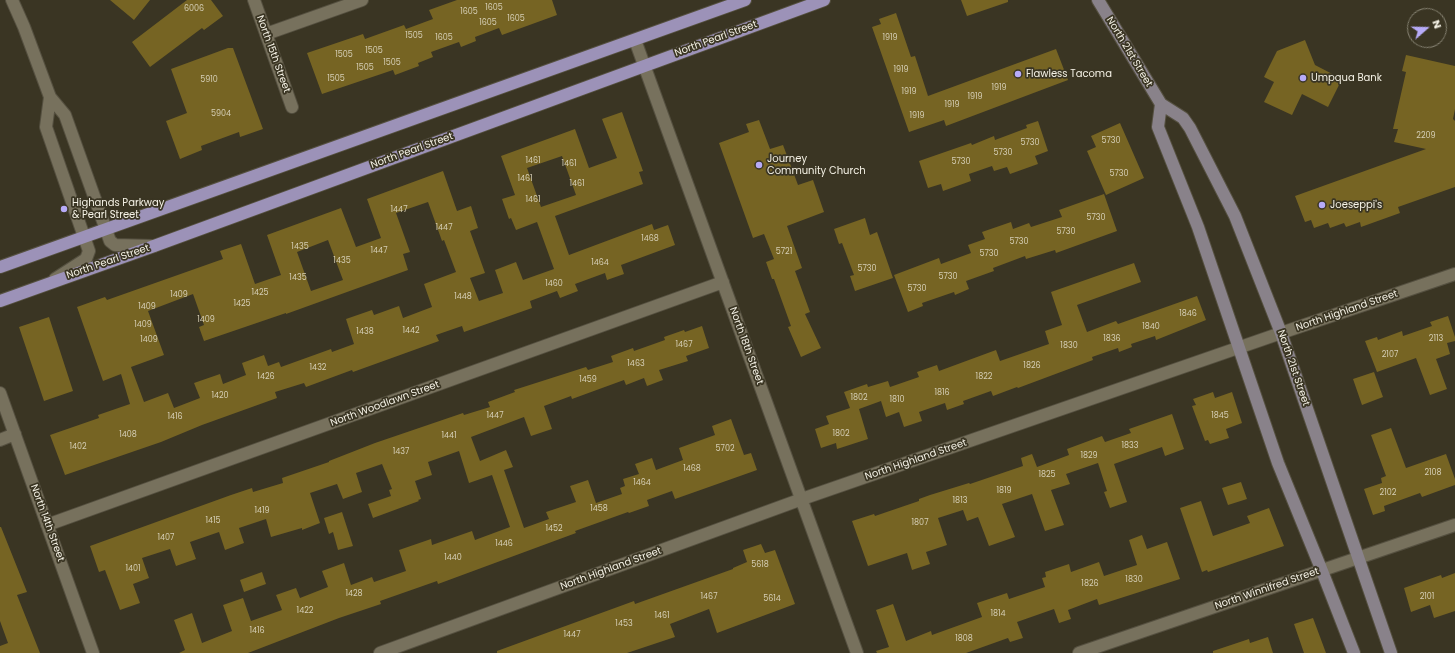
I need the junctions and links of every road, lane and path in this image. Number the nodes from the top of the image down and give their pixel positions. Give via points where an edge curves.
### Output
1 (12, 0) edge
2 (254, 0) edge
3 (362, 0) edge
4 (744, 0) edge
5 (824, 0) edge
6 (1098, 0) edge
7 (266, 34) junction
8 (635, 40) junction
9 (645, 66) junction
10 (50, 97) junction
11 (1161, 104) junction
12 (292, 107) dead end
13 (106, 228) junction
14 (83, 236) junction
15 (154, 246) junction
16 (0, 267) edge
17 (1455, 274) edge
18 (49, 282) junction
19 (723, 282) junction
20 (0, 301) edge
21 (1281, 333) junction
22 (1239, 347) junction
23 (0, 393) edge
24 (15, 434) junction
25 (0, 440) edge
26 (802, 499) junction
27 (48, 525) junction
28 (1455, 525) edge
29 (1358, 558) junction
30 (1322, 570) junction
31 (93, 653) edge
32 (380, 653) edge
33 (857, 653) edge
34 (1079, 653) edge
35 (1354, 653) edge
36 (1391, 653) edge

1 - 10 street
2 - 7 street, North 15th Street
3 - 7 street
4 - 8 main road
5 - 9 main road, North Pearl Street
6 - 11 main road, North 21st Street
7 - 12 street, North 15th Street
8 - 9 street, North 18th Street
8 - 13 main road
9 - 15 main road, North Pearl Street
9 - 19 street, North 18th Street
10 - 13 street via 65,115
10 - 14 street via 46,127
11 - 21 main road, North 21st Street via 1183,118 1190,128 1235,216
11 - 22 main road via 1158,127 1198,227
13 - 14 main road
13 - 15 street via 110,241 115,244
14 - 16 main road
14 - 18 street via 89,252 86,259
15 - 18 main road, North Pearl Street
17 - 21 street, North Highland Street
18 - 20 main road, North Pearl Street
19 - 26 street, North 18th Street
19 - 27 street, North Woodlawn Street
21 - 22 street, North Highland Street
21 - 29 main road, North 21st Street
22 - 26 street, North Highland Street
22 - 30 main road via 1278,463
23 - 24 street, North 14th Street
24 - 25 street
24 - 27 street, North 14th Street
26 - 32 street, North Highland Street
26 - 33 street, North 18th Street
27 - 31 street, North 14th Street
28 - 29 street, North Winnifred Street
29 - 30 street, North Winnifred Street
29 - 36 main road, North 21st Street
30 - 34 street, North Winnifred Street
30 - 35 main road

